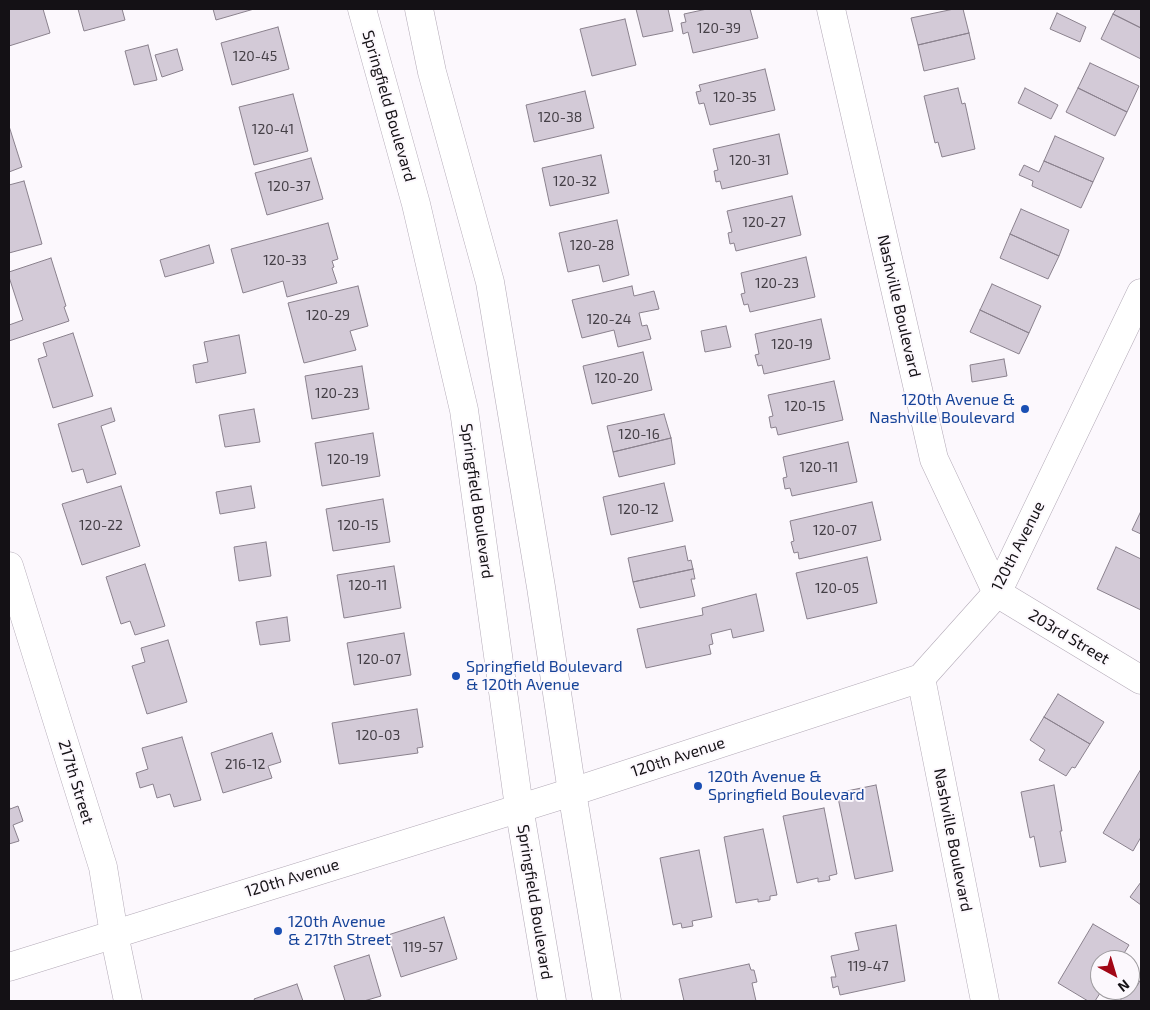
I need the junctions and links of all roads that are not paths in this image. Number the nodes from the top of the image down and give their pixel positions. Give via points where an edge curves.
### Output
1 (362, 9) edge
2 (419, 9) edge
3 (831, 9) edge
4 (1141, 293) edge
5 (9, 566) edge
6 (997, 593) junction
7 (920, 678) junction
8 (1141, 680) edge
9 (572, 792) junction
10 (519, 807) junction
11 (114, 934) junction
12 (9, 968) edge
13 (128, 1001) edge
14 (552, 1001) edge
15 (607, 1001) edge
16 (985, 1001) edge

1 - 10 street, Springfield Boulevard via 416,204 464,410
2 - 9 street via 432,72 490,282 542,587
3 - 6 street, Nashville Boulevard via 934,459
4 - 6 street, 120th Avenue
5 - 11 street, 217th Street via 103,867
6 - 7 street, 120th Avenue
6 - 8 street, 203rd Street
7 - 9 street, 120th Avenue
7 - 16 street, Nashville Boulevard
9 - 10 street, 120th Avenue
9 - 15 street
10 - 11 street, 120th Avenue
10 - 14 street, Springfield Boulevard
11 - 12 street, 120th Avenue
11 - 13 street, 217th Street

